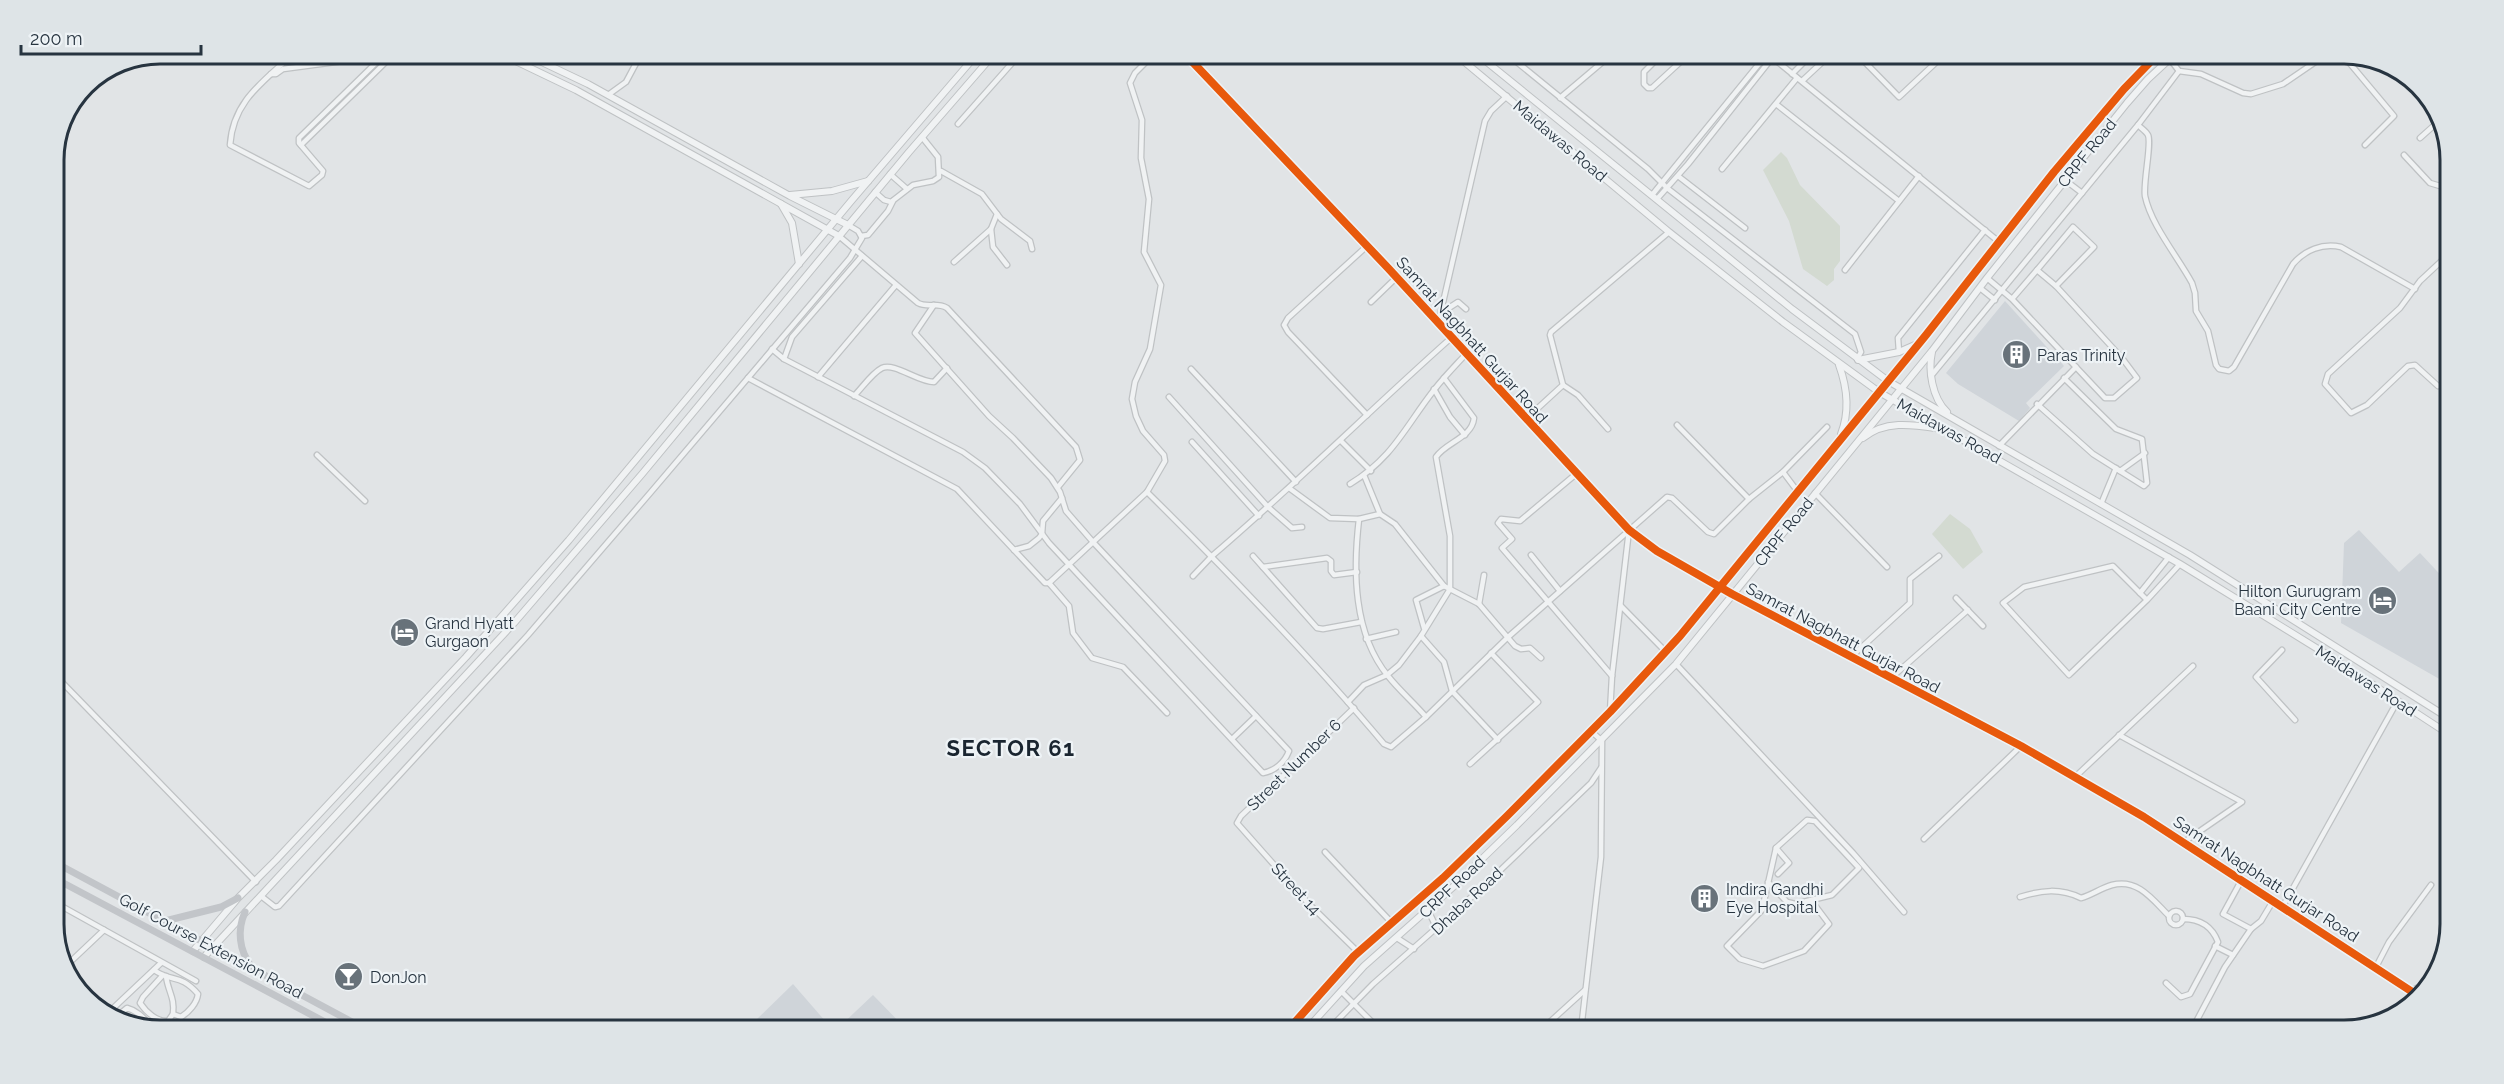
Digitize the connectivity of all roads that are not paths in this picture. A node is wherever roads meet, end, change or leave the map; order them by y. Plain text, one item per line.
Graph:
1 (282, 64) edge
2 (320, 64) edge
3 (378, 64) edge
4 (380, 64) edge
5 (522, 64) edge
6 (545, 64) edge
7 (635, 64) edge
8 (968, 64) edge
9 (985, 64) edge
10 (1011, 64) edge
11 (1144, 64) edge
12 (1194, 64) edge
13 (1467, 64) edge
14 (1489, 64) edge
15 (1519, 64) edge
16 (1600, 64) edge
17 (1652, 64) edge
18 (1677, 64) edge
19 (1762, 64) edge
20 (1762, 64) edge
21 (1780, 64) edge
22 (1804, 64) edge
23 (1818, 64) edge
24 (1934, 64) edge
25 (2149, 64) edge
26 (2162, 64) edge
27 (2174, 64) edge
28 (2312, 64) edge
29 (1868, 65) edge
30 (2351, 65) edge
31 (376, 67) junction
32 (2179, 71) junction
33 (271, 74) junction
34 (1794, 76) junction
35 (1802, 81) junction
36 (346, 92) junction
37 (608, 95) junction
38 (1507, 96) junction
39 (351, 97) junction
40 (1560, 98) junction
41 (1776, 104) junction
42 (325, 113) junction
43 (329, 118) junction
44 (957, 124) dead end
45 (2138, 125) junction
46 (2433, 126) edge
47 (922, 137) junction
48 (2420, 138) dead end
49 (301, 145) junction
50 (2365, 145) dead end
51 (2404, 155) dead end
52 (1682, 161) junction
53 (1688, 164) junction
54 (1722, 169) dead end
55 (941, 171) junction
56 (890, 174) junction
57 (1678, 176) junction
58 (1919, 176) junction
59 (2065, 180) junction
60 (868, 182) junction
61 (1663, 183) junction
62 (2439, 186) edge
63 (1667, 188) junction
64 (907, 189) junction
65 (875, 192) junction
66 (2082, 193) junction
67 (790, 196) junction
68 (1655, 197) junction
69 (893, 201) junction
70 (1899, 201) junction
71 (781, 204) junction
72 (997, 214) junction
73 (2062, 217) junction
74 (837, 219) junction
75 (848, 225) junction
76 (2073, 227) junction
77 (1745, 228) dead end
78 (828, 229) junction
79 (991, 229) junction
80 (1985, 230) junction
81 (1669, 232) junction
82 (839, 236) junction
83 (861, 236) junction
84 (1999, 240) junction
85 (1367, 246) junction
86 (2011, 248) junction
87 (1032, 249) dead end
88 (855, 250) junction
89 (862, 256) junction
90 (954, 262) dead end
91 (2439, 263) edge
92 (799, 264) junction
93 (1007, 266) dead end
94 (1845, 270) dead end
95 (2037, 270) junction
96 (1397, 277) junction
97 (1987, 278) junction
98 (896, 285) junction
99 (2056, 286) junction
100 (1980, 288) junction
101 (2415, 289) junction
102 (2003, 291) junction
103 (2012, 299) junction
104 (1995, 300) junction
105 (1371, 302) dead end
106 (934, 305) junction
107 (1466, 309) dead end
108 (1441, 313) junction
109 (1438, 324) junction
110 (1451, 339) junction
111 (1919, 344) junction
112 (772, 349) junction
113 (1932, 351) junction
114 (1899, 352) junction
115 (1466, 354) junction
116 (784, 359) junction
117 (1858, 359) junction
118 (1839, 365) junction
119 (2076, 367) junction
120 (946, 369) junction
121 (1191, 369) dead end
122 (818, 376) junction
123 (1931, 376) junction
124 (748, 378) junction
125 (1444, 378) junction
126 (2064, 378) junction
127 (1888, 381) junction
128 (1563, 385) junction
129 (2438, 386) dead end
130 (1434, 389) junction
131 (1900, 389) junction
132 (1879, 392) junction
133 (854, 396) junction
134 (1169, 397) dead end
135 (1892, 399) junction
136 (2037, 404) junction
137 (1367, 415) junction
138 (1526, 419) junction
139 (1956, 421) junction
140 (1677, 425) dead end
141 (1827, 427) dead end
142 (1608, 429) dead end
143 (1949, 430) junction
144 (1465, 435) junction
145 (1838, 440) junction
146 (1341, 441) junction
147 (1192, 442) dead end
148 (1999, 446) junction
149 (1850, 449) junction
150 (2145, 453) junction
151 (317, 455) dead end
152 (2118, 470) junction
153 (1371, 471) junction
154 (1783, 472) junction
155 (1576, 474) junction
156 (1364, 475) junction
157 (1296, 482) junction
158 (1350, 483) dead end
159 (1058, 487) junction
160 (1289, 488) junction
161 (1147, 492) junction
162 (1798, 492) junction
163 (1815, 493) junction
164 (1062, 498) junction
165 (1749, 499) junction
166 (365, 501) dead end
167 (2101, 504) junction
168 (1268, 507) junction
169 (1380, 513) junction
170 (1259, 516) junction
171 (1359, 519) junction
172 (1302, 527) dead end
173 (1629, 530) junction
174 (1042, 534) junction
175 (1094, 542) junction
176 (1014, 550) junction
177 (1531, 555) dead end
178 (1212, 556) junction
179 (1253, 556) dead end
180 (1939, 556) dead end
181 (2169, 557) junction
182 (1069, 564) junction
183 (2180, 564) junction
184 (1263, 567) junction
185 (1887, 567) dead end
186 (1357, 572) junction
187 (1484, 575) dead end
188 (1193, 576) dead end
189 (1049, 583) junction
190 (1444, 586) junction
191 (1719, 587) junction
192 (1450, 589) junction
193 (1560, 591) junction
194 (2140, 593) junction
195 (1732, 594) junction
196 (1956, 598) dead end
197 (2147, 600) junction
198 (1548, 602) junction
199 (1479, 604) junction
200 (1621, 606) junction
201 (1968, 610) junction
202 (1361, 622) junction
203 (1983, 626) dead end
204 (1424, 628) junction
205 (1396, 632) dead end
206 (1421, 636) junction
207 (1507, 638) junction
208 (1366, 639) junction
209 (2330, 644) junction
210 (2282, 650) dead end
211 (1666, 652) junction
212 (1491, 653) junction
213 (2326, 654) junction
214 (1851, 657) junction
215 (1541, 658) dead end
216 (1676, 664) junction
217 (2193, 666) dead end
218 (1387, 675) junction
219 (1612, 676) junction
220 (1891, 678) junction
221 (65, 685) edge
222 (1452, 691) junction
223 (1348, 702) junction
224 (2397, 702) junction
225 (1354, 708) junction
226 (1610, 712) junction
227 (1167, 713) dead end
228 (2440, 713) edge
229 (1256, 716) junction
230 (1426, 717) junction
231 (2295, 720) dead end
232 (2440, 729) edge
233 (1591, 731) junction
234 (2119, 735) junction
235 (1232, 740) junction
236 (1498, 740) junction
237 (1602, 741) junction
238 (2021, 746) junction
239 (1470, 765) dead end
240 (1601, 768) junction
241 (2075, 777) junction
242 (1237, 823) joint
243 (1924, 839) dead end
244 (293, 842) junction
245 (2184, 842) junction
246 (1776, 848) junction
247 (303, 851) junction
248 (1325, 852) dead end
249 (1853, 853) junction
250 (1852, 860) junction
251 (65, 868) edge
252 (1778, 874) dead end
253 (2241, 881) junction
254 (256, 882) junction
255 (1767, 882) junction
256 (65, 884) edge
257 (2431, 885) dead end
258 (261, 896) junction
259 (2020, 897) dead end
260 (238, 898) junction
261 (1811, 900) junction
262 (2274, 900) junction
263 (2283, 906) junction
264 (65, 908) edge
265 (1428, 910) junction
266 (245, 912) junction
267 (1904, 912) dead end
268 (2169, 916) junction
269 (2183, 919) junction
270 (165, 921) junction
271 (1392, 923) junction
272 (1437, 929) junction
273 (2251, 929) junction
274 (104, 930) junction
275 (1397, 938) junction
276 (202, 940) junction
277 (2216, 946) junction
278 (213, 947) junction
279 (1414, 949) junction
280 (193, 951) junction
281 (1358, 952) junction
282 (2233, 955) junction
283 (204, 957) junction
284 (72, 960) edge
285 (161, 963) junction
286 (2376, 967) junction
287 (154, 970) junction
288 (255, 970) junction
289 (165, 976) junction
290 (196, 981) dead end
291 (2166, 982) dead end
292 (1585, 990) junction
293 (1341, 991) junction
294 (2411, 992) edge
295 (1354, 1003) junction
296 (114, 1008) edge
297 (122, 1012) edge
298 (173, 1014) junction
299 (144, 1018) edge
300 (157, 1020) edge
301 (169, 1020) edge
302 (321, 1020) edge
303 (348, 1020) edge
304 (1297, 1020) edge
305 (1315, 1020) edge
306 (1338, 1020) edge
307 (1370, 1020) edge
308 (1552, 1020) edge
309 (1582, 1020) edge
310 (2197, 1020) dead end

1 - 33 street
2 - 33 street
3 - 31 street
4 - 31 street
5 - 71 street
6 - 37 street
7 - 37 street
8 - 60 street
9 - 47 street
10 - 44 street
11 - 161 street
12 - 85 street, Samrat Nagbhatt Gurjar Road
13 - 38 street, Maidawas Road
14 - 68 street, Maidawas Road
15 - 40 street
16 - 40 street
17 - 18 street
19 - 52 street
20 - 53 street
21 - 34 street
22 - 34 street
23 - 35 street
24 - 29 street
25 - 84 street
26 - 59 street, CRPF Road
27 - 32 street
28 - 32 street
30 - 50 street
31 - 36 street
31 - 39 street
32 - 45 street
33 - 49 street
34 - 35 street
34 - 41 street
35 - 58 street
36 - 39 street
36 - 42 street
37 - 67 street
38 - 81 street, Maidawas Road
38 - 108 street
39 - 43 street
40 - 61 street
41 - 54 street
41 - 70 street
42 - 43 street
42 - 49 street
43 - 49 street
45 - 66 street
45 - 101 street
46 - 48 street
47 - 55 street
47 - 56 street
51 - 62 street
52 - 53 street
52 - 61 street
53 - 57 street
55 - 64 street
55 - 72 street
56 - 64 street
56 - 65 street
57 - 63 street
57 - 77 street
58 - 70 street
58 - 80 street
59 - 66 street
59 - 86 street, CRPF Road
60 - 67 street
60 - 74 street
61 - 63 street
61 - 68 street
63 - 68 street
63 - 117 street
64 - 69 street
65 - 69 street
65 - 75 street
66 - 73 street
67 - 74 street
68 - 117 street, Maidawas Road
69 - 83 street
70 - 94 street
71 - 78 street
71 - 92 street
72 - 79 street
72 - 87 street
73 - 76 street
73 - 102 street
74 - 75 street
74 - 78 street
75 - 82 street
75 - 83 street
76 - 95 street
76 - 99 street
78 - 82 street
78 - 92 street
79 - 90 street
79 - 93 street
80 - 84 street
80 - 114 street
81 - 118 street, Maidawas Road
81 - 128 street
82 - 88 street
82 - 247 street
83 - 88 street
84 - 86 street
84 - 111 street
85 - 96 street, Samrat Nagbhatt Gurjar Road
85 - 137 street
86 - 97 street, CRPF Road
88 - 89 street
88 - 112 street
89 - 98 street
89 - 116 street
91 - 101 street
92 - 244 street
95 - 99 street
95 - 103 street
96 - 105 street
96 - 109 street, Samrat Nagbhatt Gurjar Road
97 - 100 street, CRPF Road
97 - 102 street
98 - 106 street
98 - 122 street
99 - 119 street
100 - 104 street
100 - 113 street, CRPF Road
101 - 129 street
102 - 103 street
102 - 104 street
103 - 119 street
104 - 123 street
106 - 120 street
106 - 159 street
107 - 108 street
108 - 109 street
109 - 110 street, Samrat Nagbhatt Gurjar Road
110 - 115 street, Samrat Nagbhatt Gurjar Road
110 - 137 street
111 - 114 street
111 - 127 street
112 - 116 street
112 - 124 street
113 - 123 street
113 - 131 street, CRPF Road
114 - 117 street
115 - 125 street
115 - 138 street, Samrat Nagbhatt Gurjar Road
116 - 122 street
117 - 127 street, Maidawas Road
118 - 132 street, Maidawas Road
118 - 145 street
119 - 126 street
120 - 133 street
120 - 159 street
121 - 157 street
122 - 133 street
123 - 139 street
124 - 176 street
124 - 258 street
125 - 130 street
125 - 144 street
126 - 136 street
126 - 150 street
127 - 131 street, Maidawas Road
127 - 132 street
128 - 138 street
128 - 142 street
130 - 144 street
130 - 153 street
131 - 135 street, CRPF Road
131 - 139 street, Maidawas Road
132 - 135 street, Maidawas Road
132 - 145 street
133 - 174 street
134 - 168 street
135 - 143 street, Maidawas Road
135 - 149 street, CRPF Road
136 - 148 street
136 - 152 street
137 - 146 street
138 - 155 street, Samrat Nagbhatt Gurjar Road
139 - 148 street, Maidawas Road
140 - 165 street
141 - 154 street
143 - 149 street
143 - 181 street, Maidawas Road
144 - 192 street
145 - 162 street
146 - 153 street
146 - 157 street
147 - 170 street
148 - 167 street, Maidawas Road
149 - 163 street, CRPF Road
150 - 152 street
150 - 152 street
151 - 166 street
152 - 167 street
153 - 156 street
154 - 162 street
154 - 165 street
155 - 173 street, Samrat Nagbhatt Gurjar Road
155 - 198 street
156 - 158 street
156 - 169 street
157 - 160 street
159 - 164 street
160 - 168 street
160 - 171 street
161 - 175 street
161 - 178 street
162 - 191 street
163 - 185 street
163 - 195 street, CRPF Road
164 - 174 street
164 - 175 street
165 - 173 street
167 - 209 street, Maidawas Road
168 - 170 street
168 - 172 street
169 - 171 street
169 - 190 street
170 - 178 street
171 - 186 street
173 - 191 street, Samrat Nagbhatt Gurjar Road
173 - 193 street
173 - 200 street
174 - 176 street
174 - 182 street
175 - 182 street
175 - 229 street
176 - 189 street
177 - 193 street
178 - 188 street
178 - 223 street
179 - 184 street
180 - 214 street
181 - 183 street, Maidawas Road
181 - 194 street
182 - 189 street
182 - 235 street
183 - 197 street
183 - 213 street, Maidawas Road
184 - 186 street
184 - 202 street
186 - 202 street
187 - 199 street
189 - 227 street
190 - 192 street
190 - 204 street
191 - 195 street, Samrat Nagbhatt Gurjar Road
191 - 211 street
192 - 199 street
192 - 204 street
193 - 198 street
194 - 197 street
194 - 197 street
195 - 214 street, Samrat Nagbhatt Gurjar Road
195 - 216 street, CRPF Road
196 - 201 street
198 - 207 street
198 - 219 street
199 - 207 street
200 - 211 street
200 - 219 street
201 - 203 street
201 - 220 street
202 - 208 street
204 - 206 street
205 - 208 street
206 - 218 street
206 - 222 street
207 - 212 street
207 - 215 street
208 - 218 street
209 - 213 street
209 - 228 street, Maidawas Road
210 - 231 street
211 - 226 street
212 - 222 street
212 - 236 street
213 - 224 street, Maidawas Road
214 - 220 street, Samrat Nagbhatt Gurjar Road
216 - 237 street, CRPF Road
216 - 249 street
217 - 234 street
218 - 223 street
218 - 230 street
219 - 226 street
220 - 238 street, Samrat Nagbhatt Gurjar Road
221 - 254 street
222 - 230 street
222 - 236 street
223 - 225 street
224 - 232 street, Maidawas Road
224 - 263 street
225 - 230 street
225 - 242 street, Street Number 6
226 - 233 street
229 - 235 street
229 - 235 street
233 - 237 street
233 - 271 street
234 - 241 street
234 - 245 street
236 - 239 street
237 - 240 street
237 - 265 street, CRPF Road
238 - 241 street, Samrat Nagbhatt Gurjar Road
238 - 243 street
240 - 272 street, Dhaba Road
240 - 292 street
241 - 245 street, Samrat Nagbhatt Gurjar Road
242 - 281 street, Street 14
244 - 247 street
244 - 254 street
245 - 253 street, Samrat Nagbhatt Gurjar Road
246 - 250 street
246 - 252 street
246 - 255 street
247 - 258 street
248 - 271 street
249 - 250 street
249 - 267 street
250 - 261 street
251 - 270 main road, Golf Course Extension Road
253 - 262 street, Samrat Nagbhatt Gurjar Road
253 - 273 street
254 - 260 street
255 - 261 street
255 - 261 street
256 - 280 main road, Golf Course Extension Road
257 - 286 street
258 - 266 street
259 - 268 street
260 - 270 main road
260 - 276 street
262 - 263 street, Samrat Nagbhatt Gurjar Road
262 - 273 street
263 - 286 street, Samrat Nagbhatt Gurjar Road
264 - 274 street
265 - 272 street
265 - 275 street, CRPF Road
266 - 278 street
266 - 288 main road
268 - 269 street
268 - 269 street
269 - 277 street
270 - 276 main road, Golf Course Extension Road
271 - 281 street
272 - 279 street, Dhaba Road
273 - 282 street
274 - 284 street
274 - 285 street
275 - 279 street
275 - 293 street, CRPF Road
276 - 278 main road, Golf Course Extension Road
276 - 280 street
277 - 282 street
277 - 291 street
278 - 283 street
278 - 288 main road, Golf Course Extension Road
279 - 295 street, Dhaba Road
280 - 283 main road, Golf Course Extension Road
281 - 304 street
282 - 310 street
283 - 302 main road, Golf Course Extension Road
285 - 287 street
285 - 290 street
286 - 294 street, Samrat Nagbhatt Gurjar Road
287 - 289 street
287 - 296 street
288 - 303 main road, Golf Course Extension Road
289 - 298 street
289 - 298 street
289 - 300 street
292 - 308 street
292 - 309 street
293 - 295 street
293 - 305 street, CRPF Road
295 - 306 street, Dhaba Road
295 - 307 street
297 - 299 street
298 - 301 street

